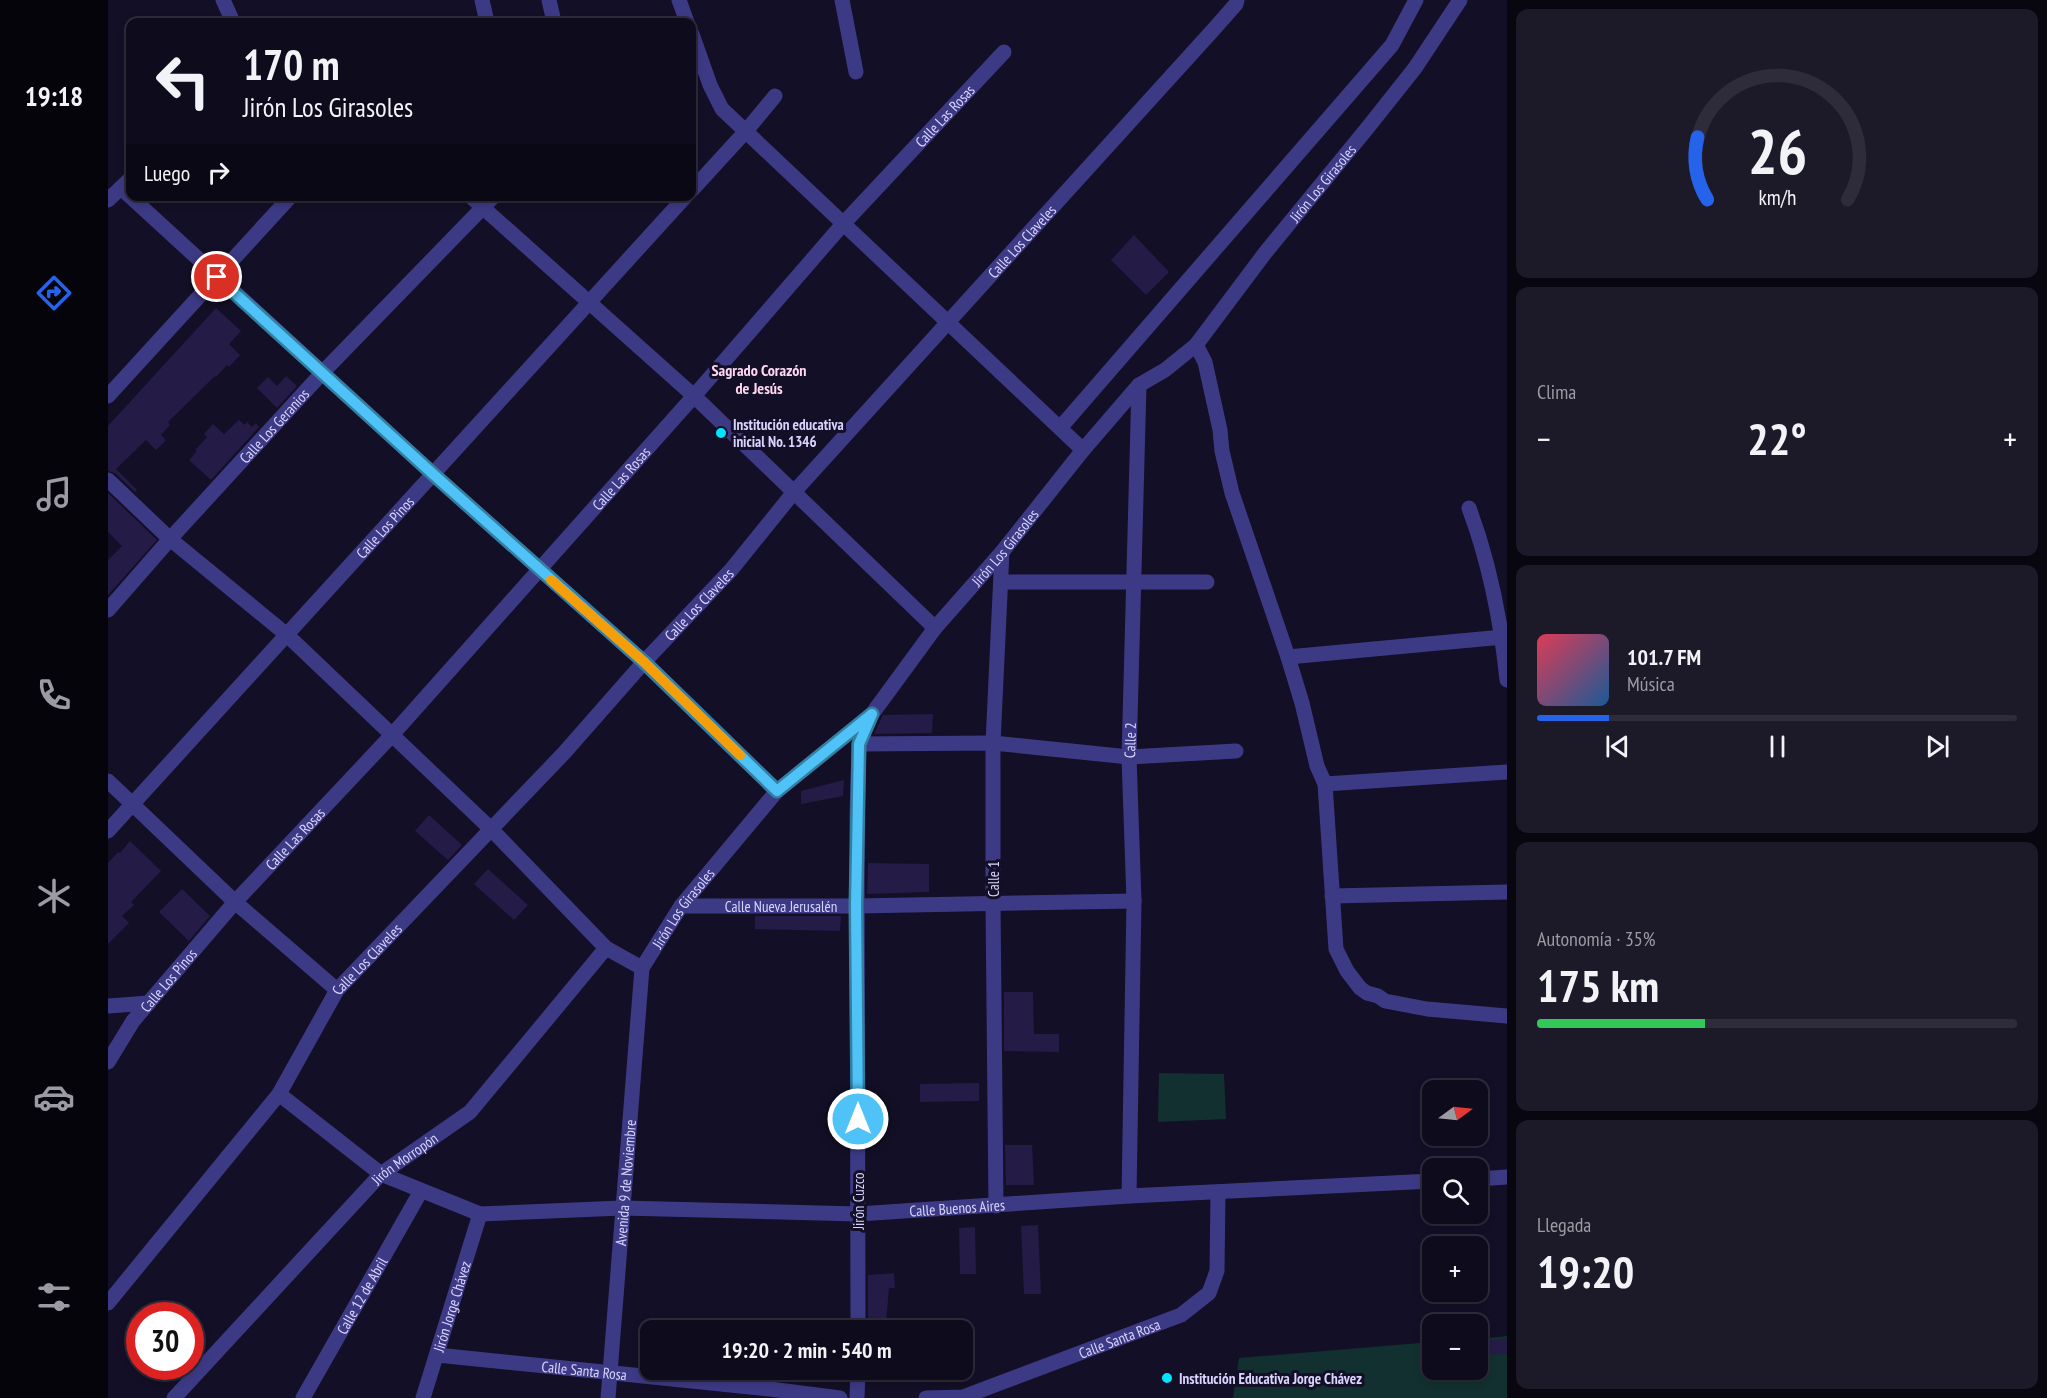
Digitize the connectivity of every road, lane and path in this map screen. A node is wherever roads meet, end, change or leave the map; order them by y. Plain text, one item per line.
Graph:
1 (223, 0) edge
2 (482, 0) edge
3 (549, 0) edge
4 (679, 0) edge
5 (842, 0) edge
6 (1237, 0) edge
7 (1416, 0) edge
8 (1460, 0) edge
9 (231, 18) edge
10 (486, 18) edge
11 (554, 18) edge
12 (686, 18) edge
13 (696, 45) edge
14 (1004, 52) dead end
15 (855, 72) dead end
16 (775, 96) dead end
17 (746, 131) junction
18 (126, 184) edge
19 (696, 186) edge
20 (108, 200) edge
21 (143, 201) edge
22 (286, 201) edge
23 (475, 201) edge
24 (489, 201) edge
25 (681, 201) edge
26 (483, 208) junction
27 (843, 224) junction
28 (217, 277) junction
29 (590, 302) junction
30 (950, 322) junction
31 (1196, 345) junction
32 (323, 372) junction
33 (1139, 385) junction
34 (108, 396) edge
35 (694, 396) junction
36 (1060, 428) junction
37 (1083, 450) junction
38 (433, 474) junction
39 (108, 480) edge
40 (794, 492) junction
41 (1469, 508) dead end
42 (170, 539) junction
43 (1002, 552) junction
44 (539, 570) junction
45 (1135, 581) junction
46 (1001, 582) junction
47 (1207, 582) dead end
48 (108, 610) edge
49 (935, 627) junction
50 (287, 635) junction
51 (1503, 637) junction
52 (1288, 657) junction
53 (644, 662) junction
54 (1507, 681) edge
55 (872, 714) junction
56 (392, 735) junction
57 (993, 743) junction
58 (859, 744) junction
59 (1236, 751) dead end
60 (1130, 758) junction
61 (1507, 772) edge
62 (108, 781) edge
63 (1325, 784) junction
64 (777, 791) junction
65 (132, 804) junction
66 (492, 830) junction
67 (108, 831) edge
68 (1507, 892) edge
69 (1332, 896) junction
70 (1134, 901) junction
71 (235, 902) junction
72 (993, 903) junction
73 (681, 906) junction
74 (856, 906) junction
75 (606, 948) junction
76 (642, 968) junction
77 (337, 990) junction
78 (149, 1003) junction
79 (108, 1006) edge
80 (1507, 1016) edge
81 (108, 1062) edge
82 (279, 1094) junction
83 (381, 1174) junction
84 (1507, 1177) edge
85 (1488, 1178) edge
86 (1422, 1182) edge
87 (421, 1191) junction
88 (1218, 1192) junction
89 (1129, 1196) junction
90 (996, 1206) junction
91 (622, 1208) junction
92 (480, 1214) junction
93 (858, 1214) junction
94 (108, 1303) edge
95 (858, 1320) edge
96 (437, 1355) junction
97 (609, 1374) junction
98 (858, 1380) edge
99 (770, 1393) edge
100 (174, 1398) edge
101 (303, 1398) edge
102 (423, 1398) edge
103 (608, 1398) edge
104 (840, 1398) edge
105 (857, 1398) edge
106 (926, 1398) edge

1 - 9 street
2 - 10 street
3 - 11 street
4 - 12 street
5 - 15 street
6 - 30 street, Calle Los Claveles
7 - 36 street
8 - 31 street, Jirón Los Girasoles
13 - 17 street
14 - 27 street, Calle Las Rosas
16 - 17 street
17 - 19 street
17 - 27 street
18 - 20 street
21 - 28 street
22 - 28 street
23 - 26 street
24 - 26 street, Calle Los Geranios
25 - 29 street, Calle Los Pinos
26 - 29 street
26 - 32 street, Calle Los Geranios
27 - 30 street
27 - 35 street, Calle Las Rosas
28 - 32 street
28 - 34 street
29 - 35 street
29 - 38 street, Calle Los Pinos
30 - 36 street
30 - 40 street, Calle Los Claveles
31 - 33 street, Jirón Los Girasoles
31 - 52 street
32 - 38 street
32 - 42 street, Calle Los Geranios
33 - 37 street, Jirón Los Girasoles
33 - 45 street, Calle 2
35 - 40 street
35 - 44 street, Calle Las Rosas
36 - 37 street
37 - 43 street, Jirón Los Girasoles
38 - 44 street
38 - 50 street, Calle Los Pinos
39 - 42 street
40 - 49 street
40 - 53 street, Calle Los Claveles
41 - 51 street
42 - 48 street, Calle Los Geranios
42 - 50 street
43 - 46 street, Calle 1
43 - 49 street, Jirón Los Girasoles
44 - 53 street
44 - 56 street, Calle Las Rosas
45 - 46 street
45 - 47 street
45 - 60 street, Calle 2
46 - 57 street, Calle 1
49 - 55 street, Jirón Los Girasoles
50 - 56 street
50 - 65 street, Calle Los Pinos
51 - 52 street
51 - 54 street
52 - 63 street
53 - 64 street
53 - 66 street, Calle Los Claveles
55 - 58 street, Jirón Cuzco
55 - 64 street, Jirón Los Girasoles
56 - 66 street
56 - 71 street, Calle Las Rosas
57 - 58 street
57 - 60 street
57 - 72 street, Calle 1
58 - 74 street, Jirón Cuzco
59 - 60 street
60 - 70 street, Calle 2
61 - 63 street
62 - 65 street
63 - 69 street
64 - 73 street, Jirón Los Girasoles
65 - 67 street, Calle Los Pinos
65 - 71 street
66 - 75 street
66 - 77 street, Calle Los Claveles
68 - 69 street
69 - 80 street
70 - 72 street, Calle Nueva Jerusalén
70 - 89 street, Calle 2
71 - 77 street
71 - 78 street, Calle Los Pinos
72 - 74 street, Calle Nueva Jerusalén
72 - 90 street, Calle 1
73 - 74 street, Calle Nueva Jerusalén
73 - 76 street, Jirón Los Girasoles
74 - 93 street, Jirón Cuzco
75 - 76 street
75 - 83 street, Jirón Morropón
76 - 91 street, Avenida 9 de Noviembre
77 - 82 street, Calle Los Claveles
78 - 79 street
78 - 81 street, Calle Los Pinos
82 - 83 street
82 - 94 street, Calle Los Claveles
83 - 87 street
83 - 100 street, Jirón Morropón
84 - 85 street
86 - 88 street, Calle Buenos Aires
87 - 92 street
87 - 101 street, Calle 12 de Abril
88 - 89 street, Calle Buenos Aires
88 - 106 street, Calle Santa Rosa
89 - 90 street, Calle Buenos Aires
90 - 93 street, Calle Buenos Aires
91 - 92 street, Calle Buenos Aires
91 - 93 street, Calle Buenos Aires
91 - 97 street, Avenida 9 de Noviembre
92 - 96 street, Jirón Jorge Chávez
93 - 95 street, Jirón Cuzco
96 - 97 street, Calle Santa Rosa
96 - 102 street, Jirón Jorge Chávez
97 - 99 street, Calle Santa Rosa
97 - 103 street, Avenida 9 de Noviembre
98 - 105 street
99 - 104 street, Calle Santa Rosa

